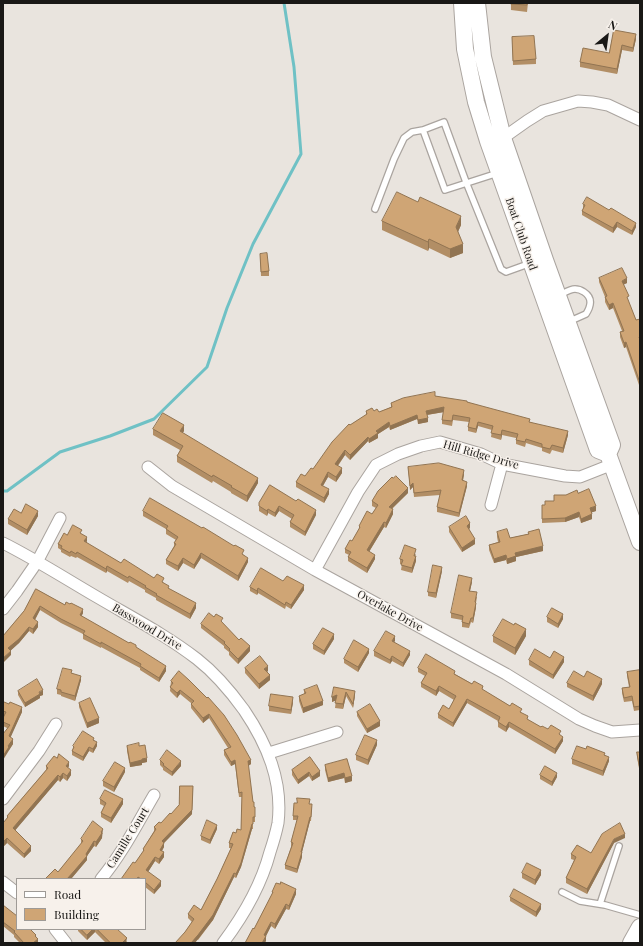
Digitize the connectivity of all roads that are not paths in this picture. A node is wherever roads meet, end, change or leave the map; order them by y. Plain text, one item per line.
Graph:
1 (462, 3) edge
2 (477, 3) edge
3 (640, 120) edge
4 (424, 130) junction
5 (503, 138) junction
6 (500, 172) junction
7 (466, 182) junction
8 (375, 209) dead end
9 (538, 262) junction
10 (558, 295) junction
11 (568, 322) junction
12 (610, 459) junction
13 (502, 464) junction
14 (148, 468) dead end
15 (491, 504) dead end
16 (60, 518) dead end
17 (640, 542) edge
18 (3, 543) edge
19 (37, 562) junction
20 (315, 570) junction
21 (3, 609) edge
22 (56, 724) dead end
23 (640, 730) edge
24 (337, 732) dead end
25 (268, 753) junction
26 (154, 796) dead end
27 (3, 799) edge
28 (619, 846) dead end
29 (101, 878) edge
30 (3, 882) edge
31 (16, 892) edge
32 (562, 892) dead end
33 (600, 904) junction
34 (640, 915) edge
35 (640, 927) edge
36 (56, 930) edge
37 (66, 943) edge
38 (223, 943) edge
39 (631, 943) edge

1 - 6 main road, Boat Club Road
2 - 5 main road, Boat Club Road
3 - 5 street
4 - 7 lane
4 - 7 lane
4 - 8 lane
5 - 9 main road, Boat Club Road
6 - 7 lane
6 - 9 main road, Boat Club Road
7 - 9 lane
9 - 10 main road, Boat Club Road
9 - 12 main road, Boat Club Road
10 - 11 main road, Boat Club Road
10 - 11 lane
11 - 12 main road, Boat Club Road
12 - 13 street, Hill Ridge Drive
12 - 17 main road, Boat Club Road
13 - 15 street
13 - 20 street, Hill Ridge Drive
14 - 20 street, Overlake Drive
16 - 19 street
18 - 19 street, Basswood Drive
19 - 21 street
19 - 25 street, Basswood Drive
20 - 23 street, Overlake Drive
22 - 27 street
24 - 25 street
25 - 38 street, Basswood Drive
26 - 29 street, Camille Court
28 - 33 lane
30 - 31 street
32 - 33 lane
33 - 34 lane
35 - 39 main road
36 - 37 street

